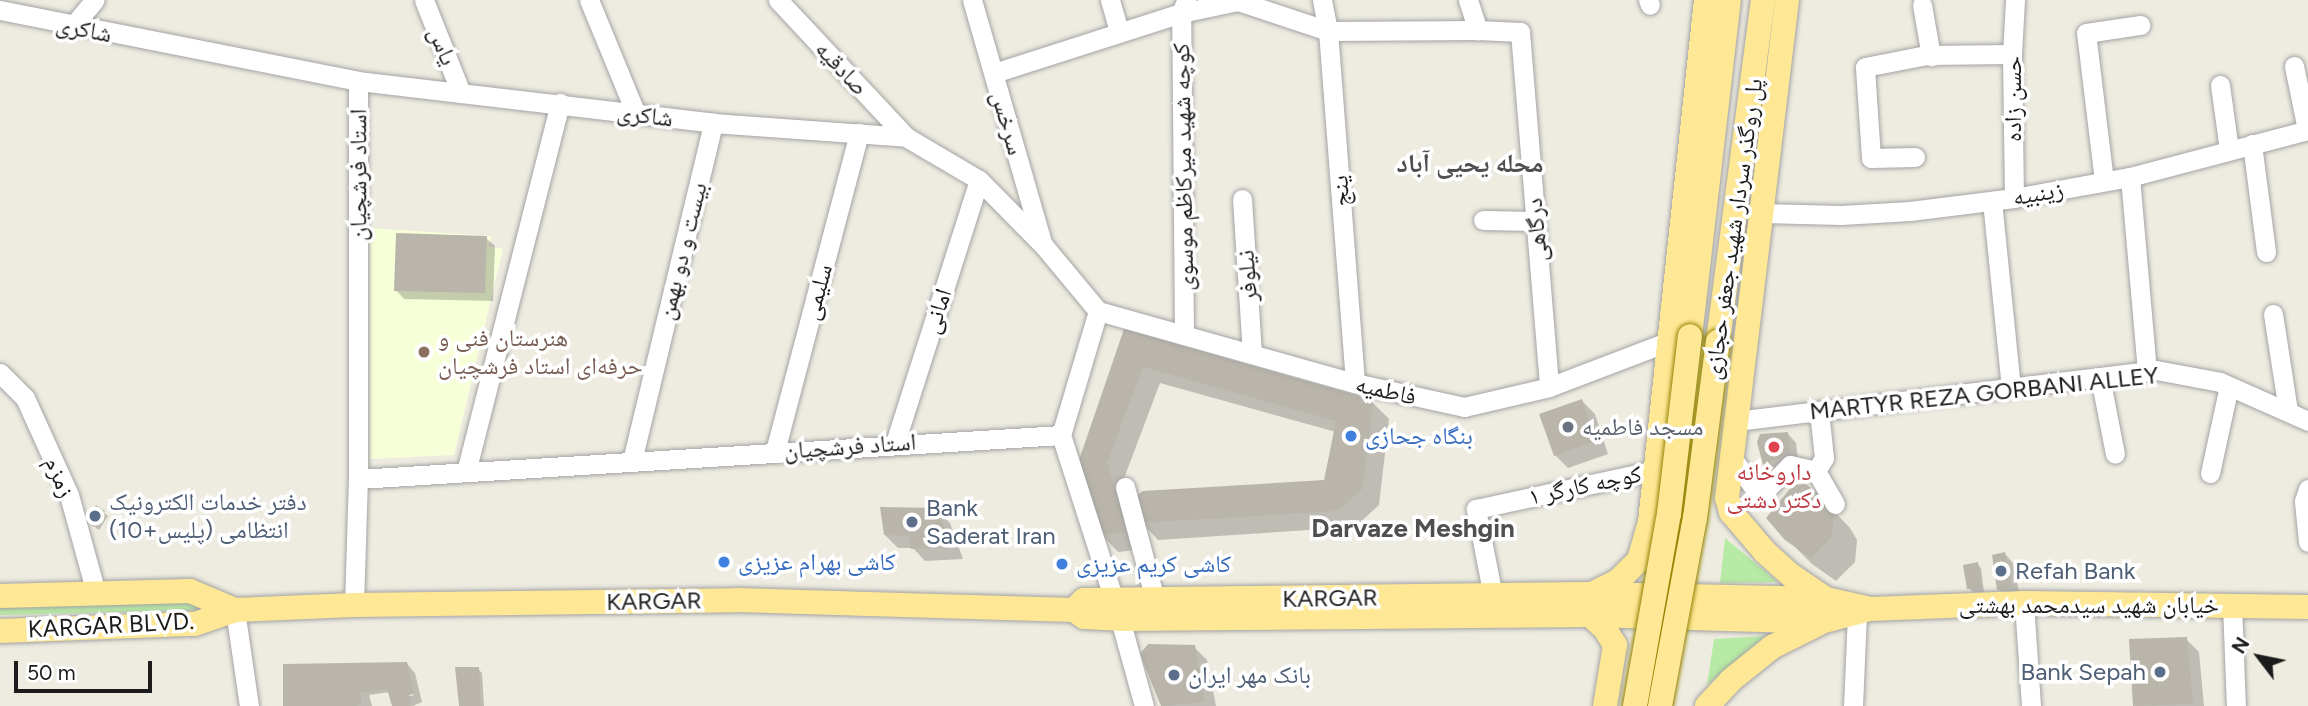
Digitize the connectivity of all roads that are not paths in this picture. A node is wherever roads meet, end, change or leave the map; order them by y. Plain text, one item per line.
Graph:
1 (94, 0) edge
2 (424, 0) edge
3 (589, 0) edge
4 (778, 0) edge
5 (972, 0) edge
6 (1111, 0) edge
7 (1322, 0) edge
8 (1468, 0) edge
9 (1706, 0) edge
10 (1729, 0) edge
11 (1763, 0) edge
12 (1787, 0) edge
13 (2015, 0) edge
14 (1922, 5) dead end
15 (1184, 6) edge
16 (0, 10) edge
17 (2140, 25) dead end
18 (72, 27) junction
19 (1478, 30) junction
20 (1328, 31) junction
21 (1119, 32) junction
22 (2012, 54) junction
23 (1931, 55) junction
24 (2294, 66) dead end
25 (994, 73) junction
26 (358, 81) junction
27 (2220, 85) dead end
28 (461, 93) junction
29 (560, 103) junction
30 (636, 114) junction
31 (713, 123) junction
32 (2307, 130) edge
33 (859, 132) junction
34 (906, 137) junction
35 (2252, 144) junction
36 (2230, 150) junction
37 (1915, 157) dead end
38 (2130, 177) junction
39 (979, 180) junction
40 (2104, 181) junction
41 (2014, 198) junction
42 (1242, 199) dead end
43 (1992, 201) junction
44 (1761, 213) junction
45 (1483, 220) dead end
46 (1535, 221) junction
47 (1044, 246) junction
48 (2266, 252) dead end
49 (1098, 311) junction
50 (2273, 314) dead end
51 (1184, 335) junction
52 (1681, 338) junction
53 (1745, 346) junction
54 (1252, 354) junction
55 (2147, 371) junction
56 (0, 373) edge
57 (2100, 377) junction
58 (1355, 383) junction
59 (2229, 386) junction
60 (1549, 387) junction
61 (2011, 388) junction
62 (1819, 411) junction
63 (2288, 411) junction
64 (1736, 421) junction
65 (2308, 421) edge
66 (1062, 435) junction
67 (895, 443) junction
68 (775, 451) junction
69 (2115, 454) dead end
70 (1732, 458) junction
71 (632, 461) junction
72 (1657, 470) junction
73 (1816, 471) junction
74 (466, 472) junction
75 (2210, 473) dead end
76 (358, 479) junction
77 (1125, 487) dead end
78 (2308, 489) edge
79 (1835, 504) dead end
80 (2308, 541) edge
81 (96, 593) junction
82 (0, 596) edge
83 (1493, 596) junction
84 (1155, 600) junction
85 (2024, 603) junction
86 (2232, 604) junction
87 (354, 605) junction
88 (1591, 605) junction
89 (2308, 607) edge
90 (1117, 609) junction
91 (235, 610) junction
92 (1824, 610) junction
93 (1864, 611) junction
94 (0, 631) edge
95 (249, 706) edge
96 (1144, 706) edge
97 (1605, 706) edge
98 (1611, 706) edge
99 (1635, 706) edge
100 (1660, 706) edge
101 (1671, 706) edge
102 (1707, 706) edge
103 (1853, 706) edge
104 (2031, 706) edge
105 (2236, 706) edge

1 - 18 street
2 - 28 street, یاس
3 - 30 street
4 - 34 street, صادقیه
5 - 25 street, سرخس
6 - 21 street
7 - 20 street, ینج
8 - 19 street
9 - 52 main road
10 - 52 main road, پل روگذر سردار شهید جعفر حجازی
11 - 100 main road, پل روگذر سردار شهید جعفر حجازی, bridge
12 - 44 main road
13 - 22 street, حسن زاده
14 - 23 street
15 - 20 street
15 - 21 street
15 - 51 street, کوچه شهید میرکاظم موسوی
16 - 18 street, شاکری
17 - 40 street
18 - 26 street, شاکری
19 - 20 street
19 - 46 street, درگاهی
20 - 58 street, ینج
21 - 25 street
22 - 23 street
22 - 41 street, حسن زاده
23 - 37 street
24 - 32 street
25 - 47 street, سرخس
26 - 28 street, شاکری
26 - 76 street, استاد فرشچیان
27 - 36 street
28 - 29 street, شاکری
29 - 30 street, شاکری
29 - 74 street
30 - 31 street, شاکری
31 - 33 street, شاکری
31 - 71 street, بیست و دو بهمن
32 - 35 street, زینبیه
33 - 34 street, شاکری
33 - 68 street, سلیمی
34 - 39 street, شاکری
35 - 36 street, زینبیه
35 - 48 street
36 - 38 street, زینبیه
38 - 40 street, زینبیه
38 - 55 street
39 - 47 street, شاکری
39 - 67 street, امانی
40 - 41 street, زینبیه
41 - 43 street, زینبیه
42 - 54 street, نیلوفر
43 - 44 street, زینبیه
43 - 61 street
44 - 53 main road
45 - 46 street
46 - 60 street, درگاهی
47 - 49 street, شاکری
49 - 51 street, فاطمیه
49 - 66 street
50 - 63 street
51 - 54 street, فاطمیه
52 - 53 main road
52 - 60 street, فاطمیه
52 - 72 main road
52 - 99 main road, پل روگذر سردار شهید جعفر حجازی, bridge
53 - 64 main road
54 - 58 street, فاطمیه
55 - 57 street, MARTYR REZA GORBANI ALLEY
55 - 59 street, MARTYR REZA GORBANI ALLEY
56 - 81 street, زمزم
57 - 61 street, MARTYR REZA GORBANI ALLEY
57 - 69 street
58 - 60 street, فاطمیه
59 - 63 street, MARTYR REZA GORBANI ALLEY
59 - 75 street
61 - 62 street, MARTYR REZA GORBANI ALLEY
62 - 64 street, MARTYR REZA GORBANI ALLEY
62 - 73 street
63 - 65 street, MARTYR REZA GORBANI ALLEY
64 - 70 main road
66 - 67 street, استاد فرشچیان
66 - 90 street
67 - 68 street, استاد فرشچیان
68 - 71 street, استاد فرشچیان
70 - 73 street
70 - 92 main road
71 - 74 street, استاد فرشچیان
72 - 83 street, کوچه کارگر ۱
72 - 88 main road
73 - 79 street
74 - 76 street, استاد فرشچیان
76 - 87 street, استاد فرشچیان
77 - 84 street
78 - 80 street
81 - 82 main road, KARGAR BLVD.
81 - 91 main road, KARGAR BLVD.
83 - 84 main road, KARGAR
83 - 88 main road, KARGAR
84 - 90 main road, KARGAR
85 - 86 main road, خیابان شهید سیدمحمد بهشتی
85 - 93 main road, خیابان شهید سیدمحمد بهشتی
85 - 104 street
86 - 89 main road, خیابان شهید سیدمحمد بهشتی
86 - 105 street
87 - 90 main road, KARGAR
87 - 91 main road, KARGAR
88 - 90 main road, KARGAR
88 - 92 main road, خیابان شهید سیدمحمد بهشتی
88 - 97 main road
90 - 96 street
91 - 94 main road, KARGAR BLVD.
91 - 95 street
92 - 93 main road, خیابان شهید سیدمحمد بهشتی
92 - 102 main road
93 - 103 street
98 - 101 main road

